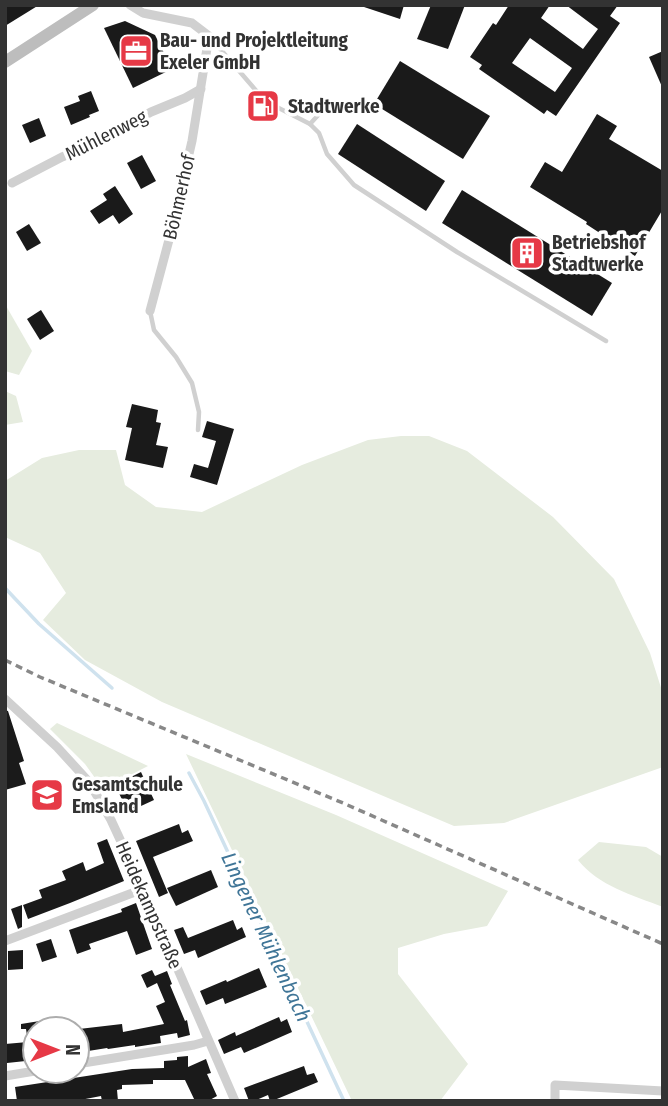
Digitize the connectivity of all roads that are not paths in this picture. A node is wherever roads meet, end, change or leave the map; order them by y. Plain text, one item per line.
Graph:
1 (93, 5) edge
2 (130, 5) edge
3 (209, 36) junction
4 (21, 51) junction
5 (5, 52) edge
6 (5, 61) edge
7 (201, 89) junction
8 (321, 112) dead end
9 (310, 124) junction
10 (12, 183) dead end
11 (150, 310) joint
12 (606, 341) dead end
13 (198, 430) dead end
14 (5, 699) edge
15 (143, 888) junction
16 (5, 941) edge
17 (208, 1041) junction
18 (91, 1062) edge
19 (649, 1090) junction
20 (663, 1091) edge
21 (235, 1101) edge
22 (555, 1101) edge
23 (648, 1101) edge

1 - 4 main road
2 - 3 street
3 - 7 street, Böhmerhof
3 - 9 lane
4 - 5 street
4 - 6 main road
7 - 10 street, Mühlenweg
7 - 11 street, Böhmerhof
8 - 9 lane
9 - 12 lane
11 - 13 lane, Böhmerhof
14 - 15 street, Heidekampstraße
15 - 16 street
15 - 17 street, Heidekampstraße
17 - 18 street
17 - 21 street, Heidekampstraße
19 - 20 street
19 - 22 street
19 - 23 lane

